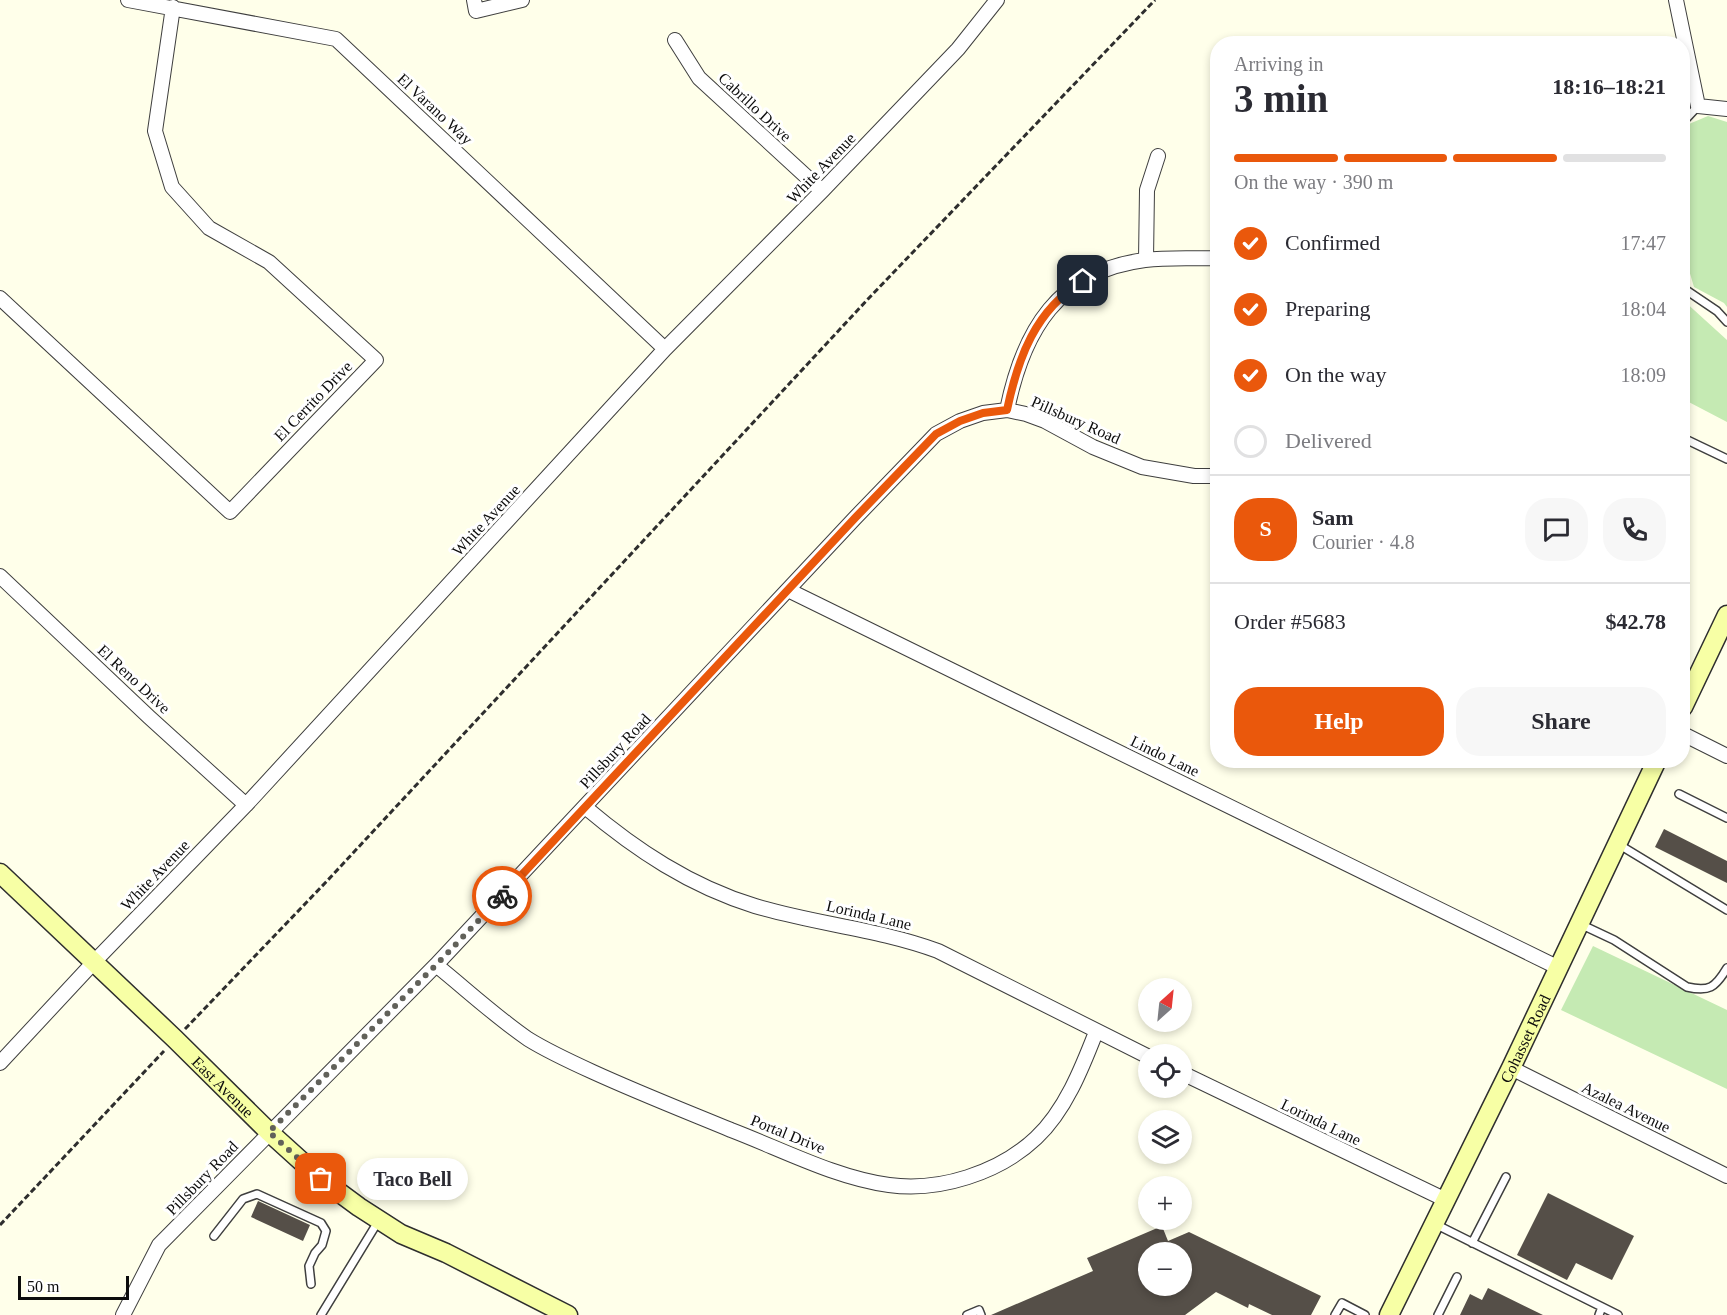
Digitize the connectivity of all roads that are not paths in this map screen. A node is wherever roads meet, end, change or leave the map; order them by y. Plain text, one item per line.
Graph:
1 (128, 0) edge
2 (474, 0) edge
3 (522, 0) edge
4 (1676, 0) edge
5 (995, 1) edge
6 (173, 7) junction
7 (1683, 36) edge
8 (675, 40) dead end
9 (1690, 67) edge
10 (1698, 106) junction
11 (1727, 110) edge
12 (1690, 115) edge
13 (1158, 156) dead end
14 (822, 191) junction
15 (1210, 258) edge
16 (1146, 260) junction
17 (1690, 293) edge
18 (0, 298) edge
19 (1727, 322) edge
20 (665, 349) junction
21 (1007, 410) junction
22 (1690, 441) edge
23 (1727, 459) edge
24 (1210, 476) edge
25 (0, 576) edge
26 (788, 590) junction
27 (1727, 615) edge
28 (1690, 692) edge
29 (1690, 738) edge
30 (1727, 756) edge
31 (1653, 768) edge
32 (1679, 794) dead end
33 (246, 805) junction
34 (585, 807) junction
35 (1727, 818) edge
36 (1618, 844) junction
37 (0, 873) edge
38 (1727, 910) edge
39 (1580, 924) junction
40 (94, 962) junction
41 (436, 965) junction
42 (1559, 968) junction
43 (1727, 968) edge
44 (1096, 1032) junction
45 (1138, 1052) edge
46 (0, 1064) edge
47 (1511, 1068) junction
48 (1192, 1078) edge
49 (269, 1132) junction
50 (1727, 1176) edge
51 (1506, 1177) dead end
52 (1446, 1200) junction
53 (379, 1220) junction
54 (1434, 1224) junction
55 (213, 1236) dead end
56 (1473, 1243) junction
57 (1457, 1277) dead end
58 (311, 1284) dead end
59 (1602, 1307) junction
60 (557, 1313) edge
61 (123, 1315) edge
62 (321, 1315) edge
63 (967, 1315) edge
64 (981, 1315) edge
65 (1335, 1315) edge
66 (1365, 1315) edge
67 (1389, 1315) edge
68 (1438, 1315) edge
69 (1599, 1315) edge
70 (1618, 1315) edge

1 - 6 street, El Varano Way
2 - 3 street
4 - 7 street
5 - 14 street, White Avenue
6 - 18 street, El Cerrito Drive
6 - 20 street, El Varano Way
8 - 14 street, Cabrillo Drive
9 - 10 street
10 - 11 street
10 - 12 lane
13 - 16 street
14 - 20 street, White Avenue
15 - 16 street
16 - 21 street
17 - 19 lane
20 - 33 street, White Avenue
21 - 24 street, Pillsbury Road
21 - 26 street, Pillsbury Road
22 - 23 lane
25 - 33 street, El Reno Drive
26 - 34 street, Pillsbury Road
26 - 42 street, Lindo Lane
27 - 28 street
29 - 30 street
31 - 36 street, Cohasset Road
32 - 35 lane
33 - 40 street, White Avenue
34 - 41 street, Pillsbury Road
34 - 44 street, Lorinda Lane
36 - 38 lane
36 - 39 street, Cohasset Road
37 - 40 street, East Avenue
39 - 42 street, Cohasset Road
39 - 43 lane
40 - 46 street, White Avenue
40 - 49 street, East Avenue
41 - 44 street, Portal Drive
41 - 49 street, Pillsbury Road
42 - 47 street, Cohasset Road
44 - 45 street, Lorinda Lane
47 - 50 street, Azalea Avenue
47 - 52 street, Cohasset Road
48 - 52 street, Lorinda Lane
49 - 53 street, East Avenue
49 - 61 street, Pillsbury Road
51 - 56 lane
52 - 54 street, Cohasset Road
53 - 60 street, East Avenue
53 - 62 lane
54 - 56 lane
54 - 67 street, Cohasset Road
55 - 58 lane
56 - 59 lane
57 - 68 lane
59 - 69 lane
59 - 70 lane
63 - 64 lane
65 - 66 lane

